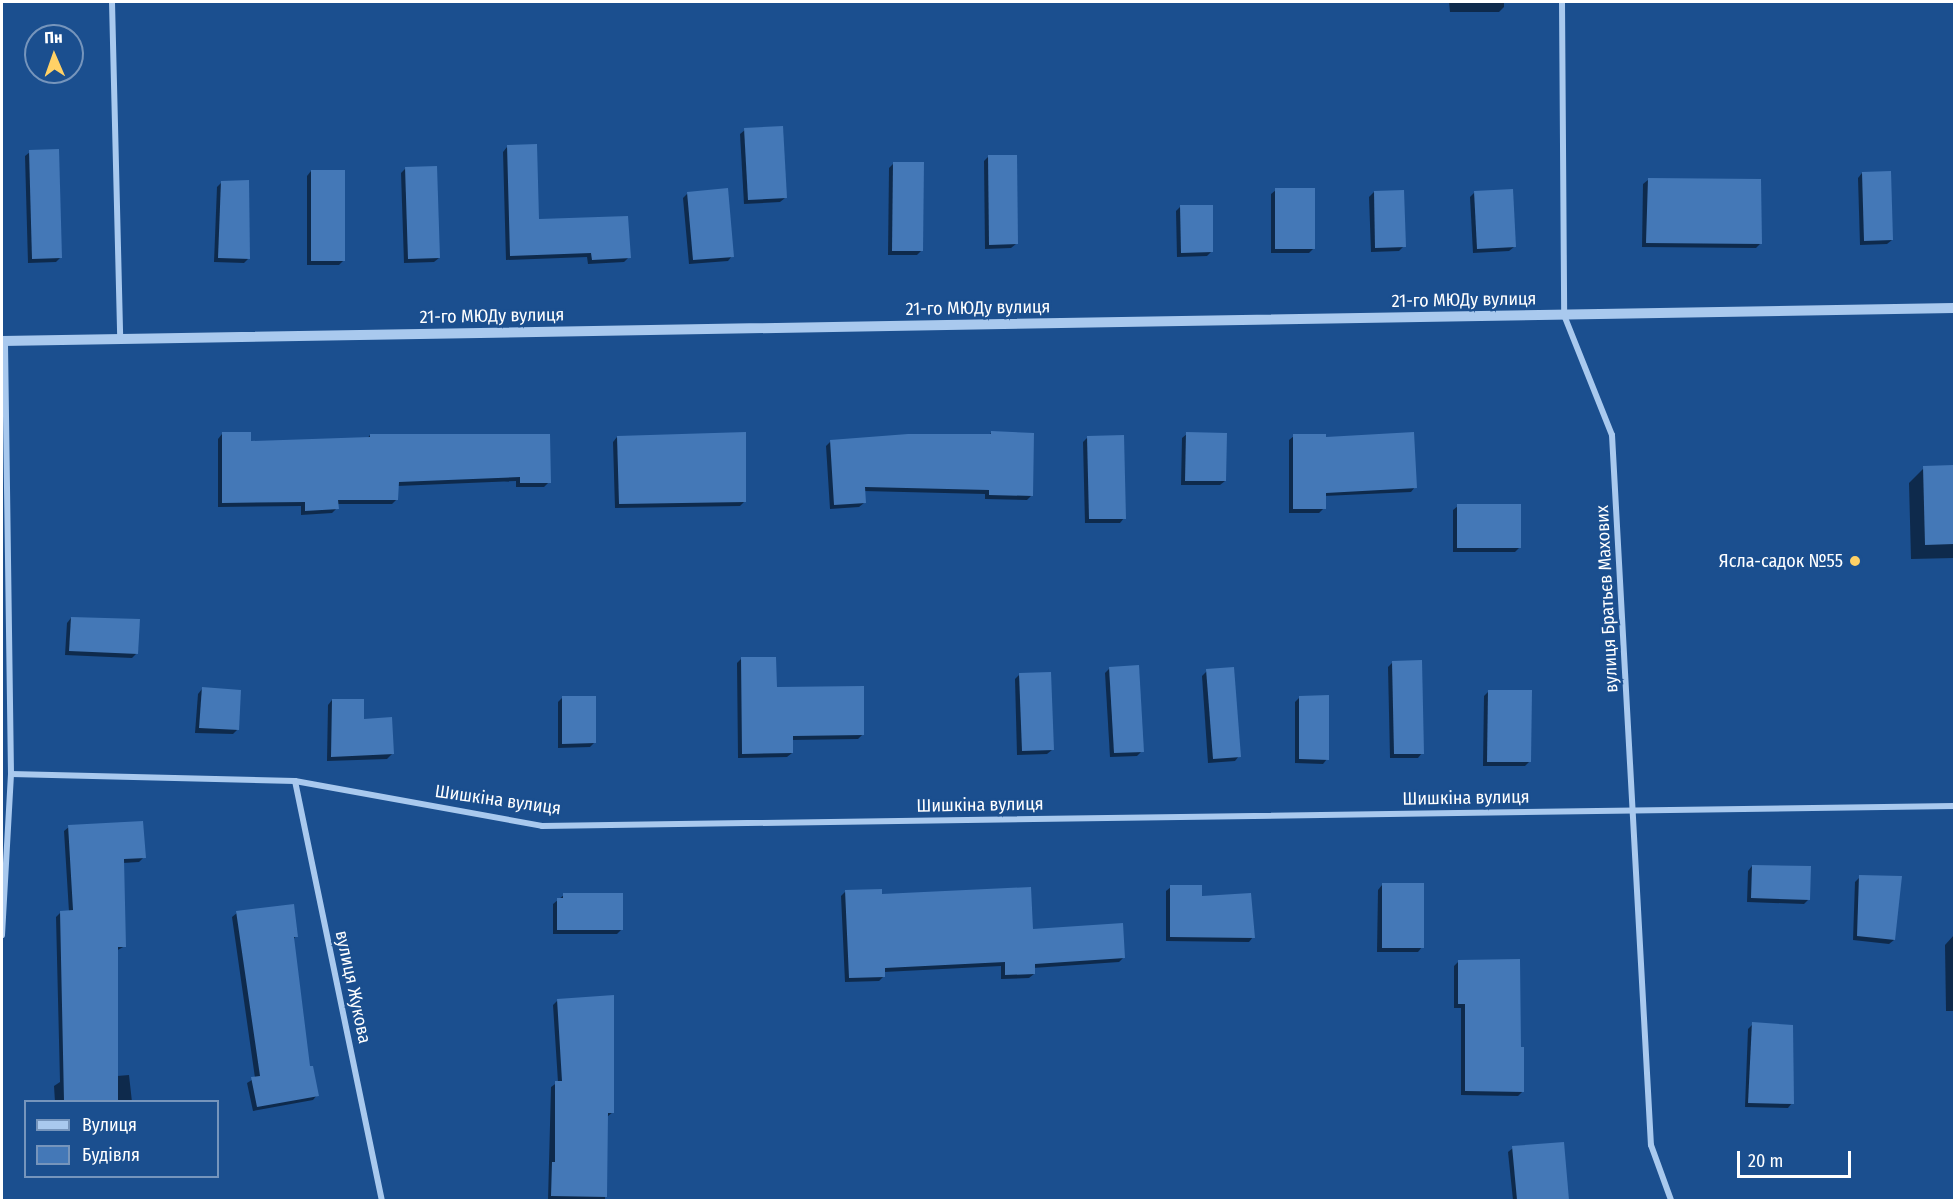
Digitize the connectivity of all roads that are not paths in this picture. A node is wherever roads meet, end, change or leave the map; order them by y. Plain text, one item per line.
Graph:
1 (112, 2) edge
2 (1562, 2) edge
3 (1954, 308) edge
4 (1564, 315) junction
5 (120, 339) junction
6 (3, 341) edge
7 (11, 774) junction
8 (295, 781) junction
9 (1954, 806) edge
10 (1635, 811) junction
11 (2, 935) edge
12 (382, 1200) edge
13 (1671, 1200) edge

1 - 5 street
2 - 4 street, вулиця Братьєв Махових
3 - 4 street, 21-го МЮДу вулиця
4 - 5 street, 21-го МЮДу вулиця
4 - 10 street, вулиця Братьєв Махових
5 - 6 street, 21-го МЮДу вулиця
6 - 7 street
7 - 8 street, Шишкіна вулиця
7 - 11 street
8 - 10 street, Шишкіна вулиця
8 - 12 street, вулиця Жукова
9 - 10 street, Шишкіна вулиця
10 - 13 street, вулиця Братьєв Махових

